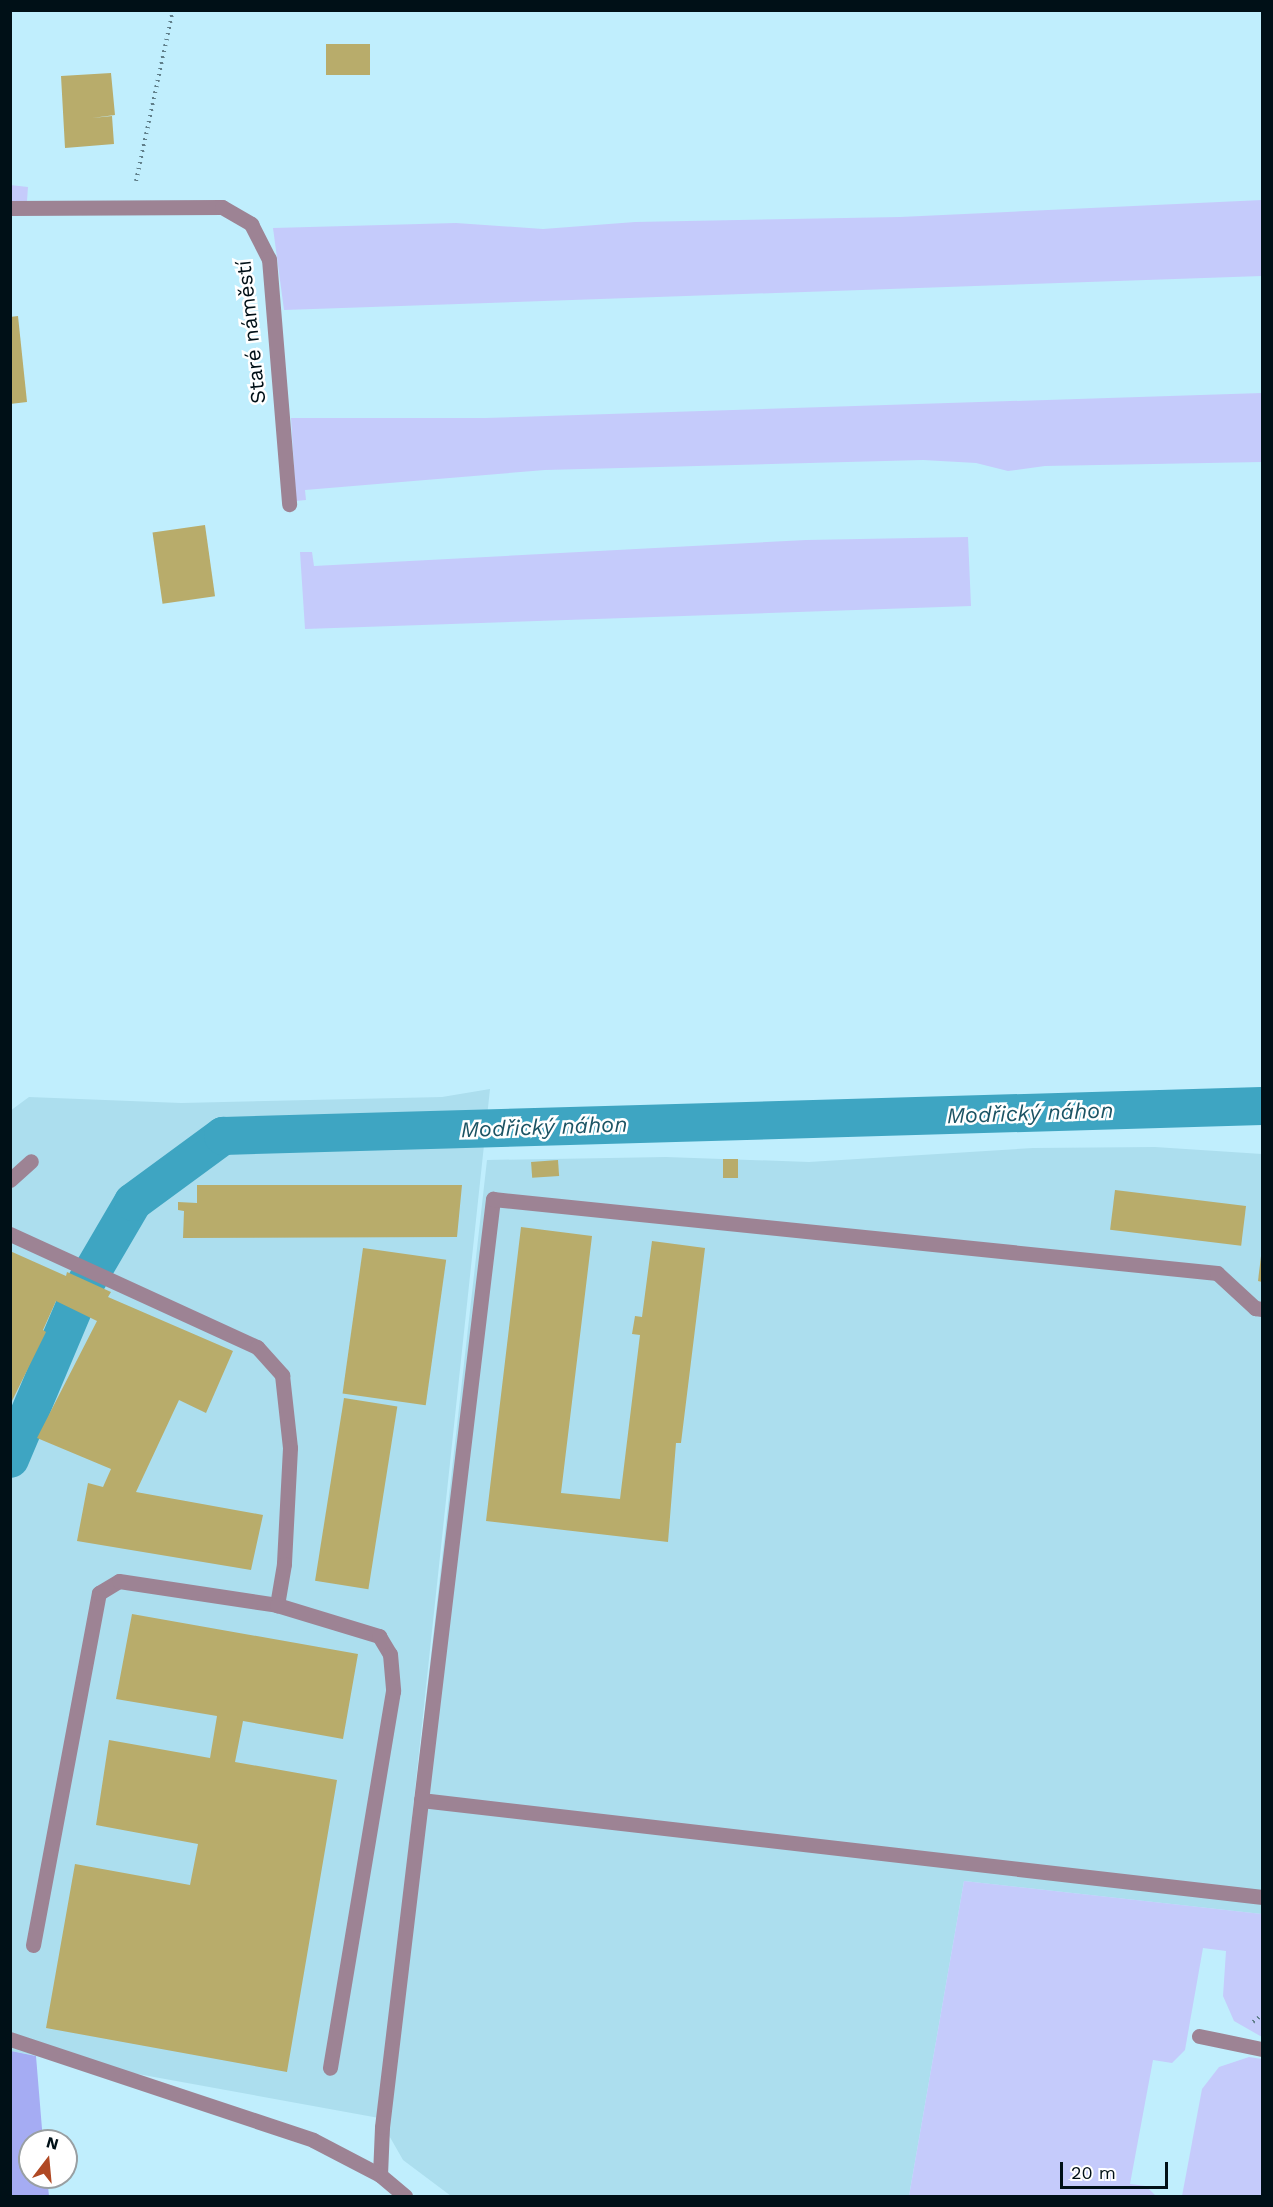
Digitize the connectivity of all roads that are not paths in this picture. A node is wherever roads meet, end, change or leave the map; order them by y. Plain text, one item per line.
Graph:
1 (10, 208) edge
2 (289, 504) dead end
3 (31, 1161) dead end
4 (10, 1180) edge
5 (10, 1234) edge
6 (1263, 1309) edge
7 (277, 1605) junction
8 (421, 1800) junction
9 (1263, 1897) edge
10 (33, 1945) dead end
11 (1199, 2036) dead end
12 (10, 2039) edge
13 (1263, 2049) edge
14 (330, 2068) dead end
15 (380, 2175) junction
16 (405, 2196) edge

1 - 2 street, Staré náměstí
3 - 4 street
5 - 7 street
6 - 8 street
7 - 10 street
7 - 14 street
8 - 9 street
8 - 15 street
11 - 13 street
12 - 15 street
15 - 16 street

